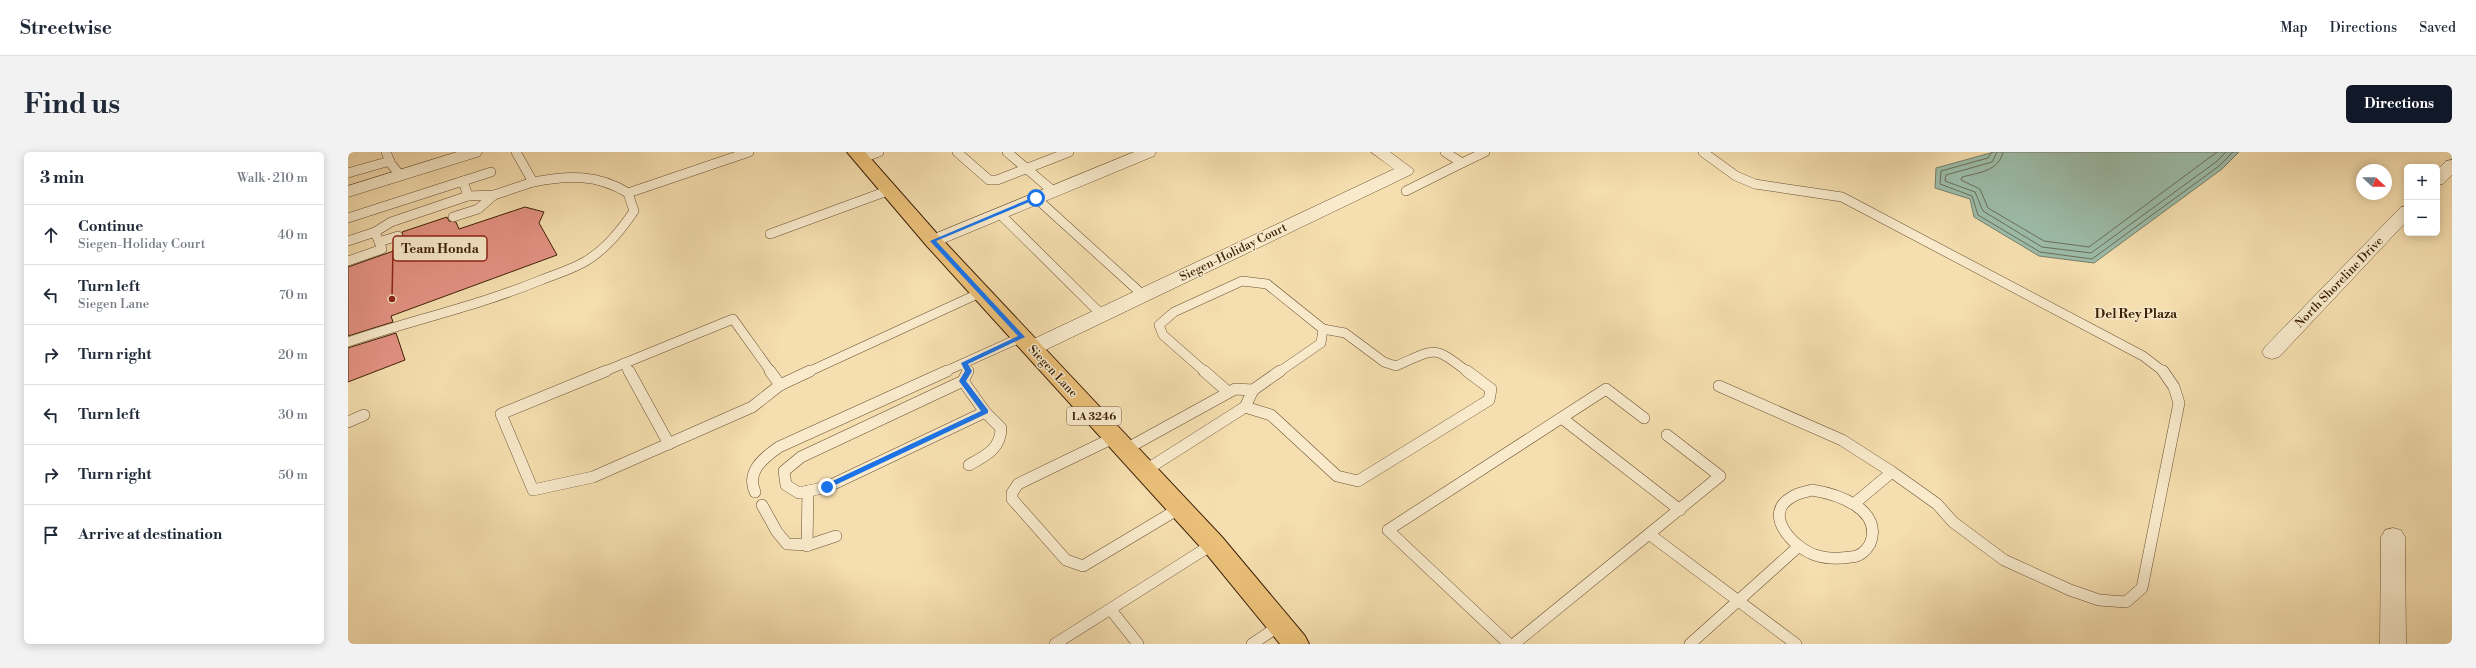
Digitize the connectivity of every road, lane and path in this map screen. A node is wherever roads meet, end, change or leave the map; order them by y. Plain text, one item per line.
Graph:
1 (386, 152) edge
2 (474, 152) edge
3 (516, 152) edge
4 (749, 152) edge
5 (879, 152) edge
6 (957, 152) edge
7 (1006, 152) edge
8 (1069, 152) edge
9 (1148, 152) edge
10 (1379, 152) edge
11 (1445, 152) edge
12 (1485, 152) edge
13 (1703, 152) edge
14 (859, 155) edge
15 (390, 161) junction
16 (1462, 163) junction
17 (2452, 165) edge
18 (1026, 169) junction
19 (491, 172) dead end
20 (348, 173) edge
21 (400, 175) junction
22 (2440, 177) edge
23 (463, 181) junction
24 (533, 182) junction
25 (890, 190) junction
26 (1053, 191) junction
27 (1406, 191) dead end
28 (348, 192) edge
29 (628, 193) junction
30 (494, 195) junction
31 (468, 196) junction
32 (1036, 198) junction
33 (999, 213) junction
34 (2404, 214) edge
35 (453, 217) dead end
36 (348, 218) edge
37 (375, 232) junction
38 (770, 234) dead end
39 (398, 236) dead end
40 (348, 241) edge
41 (933, 241) junction
42 (379, 242) junction
43 (348, 261) edge
44 (982, 292) junction
45 (1143, 295) junction
46 (1102, 315) junction
47 (1323, 328) junction
48 (348, 342) edge
49 (1027, 342) junction
50 (2272, 352) dead end
51 (624, 363) junction
52 (964, 363) junction
53 (963, 381) junction
54 (780, 385) junction
55 (1719, 386) dead end
56 (1253, 390) junction
57 (1228, 392) junction
58 (1245, 407) junction
59 (985, 412) junction
60 (364, 415) dead end
61 (1644, 418) dead end
62 (1563, 419) junction
63 (348, 422) edge
64 (1667, 436) dead end
65 (1120, 443) junction
66 (669, 444) junction
67 (969, 465) dead end
68 (1146, 470) junction
69 (1892, 472) junction
70 (808, 491) junction
71 (755, 492) dead end
72 (1855, 503) junction
73 (762, 505) dead end
74 (1180, 508) junction
75 (1680, 510) junction
76 (1649, 534) junction
77 (836, 536) dead end
78 (2393, 537) dead end
79 (1213, 544) junction
80 (807, 546) junction
81 (1798, 547) junction
82 (1739, 600) junction
83 (1110, 610) junction
84 (1279, 626) junction
85 (1055, 644) edge
86 (1138, 644) edge
87 (1252, 644) edge
88 (1296, 644) edge
89 (1509, 644) edge
90 (1514, 644) edge
91 (1690, 644) edge
92 (1796, 644) edge
93 (2393, 644) edge

1 - 15 lane
2 - 21 street
3 - 24 lane
4 - 29 lane
5 - 14 lane
6 - 18 lane
7 - 18 lane
8 - 18 lane
9 - 26 street
10 - 45 street, Siegen-Holiday Court
11 - 16 lane
12 - 16 lane
13 - 69 lane
14 - 25 main road, Siegen Lane / LA 3246
15 - 20 lane
15 - 21 lane
16 - 27 lane
17 - 22 street
18 - 26 lane
19 - 23 lane
21 - 28 street
23 - 31 lane
23 - 36 lane
24 - 29 lane
24 - 30 lane
25 - 38 lane
25 - 41 main road, Siegen Lane / LA 3246
26 - 32 street
29 - 48 lane
30 - 31 lane
30 - 35 lane
31 - 37 lane
32 - 33 street
32 - 45 lane
33 - 41 street
33 - 46 lane
34 - 50 street, North Shoreline Drive
37 - 40 lane
37 - 42 lane
39 - 42 lane
41 - 44 main road, Siegen Lane / LA 3246
42 - 43 lane
44 - 49 main road, Siegen Lane / LA 3246
44 - 54 lane
45 - 46 street, Siegen-Holiday Court
46 - 49 street, Siegen-Holiday Court
47 - 56 lane
47 - 57 lane
47 - 58 lane
49 - 52 lane
49 - 65 main road, Siegen Lane / LA 3246
51 - 54 lane
51 - 66 lane
51 - 66 lane
52 - 53 lane
52 - 71 lane
53 - 59 lane
53 - 70 lane
54 - 66 lane
55 - 69 lane
56 - 57 lane
56 - 58 lane
57 - 65 lane
58 - 68 lane
59 - 67 lane
59 - 70 lane
60 - 63 lane
61 - 62 lane
62 - 75 lane
62 - 89 lane
64 - 75 lane
65 - 68 main road, Siegen Lane / LA 3246
65 - 74 lane
68 - 74 main road, Siegen Lane / LA 3246
69 - 72 lane
70 - 80 lane
72 - 81 lane
72 - 81 lane
73 - 80 lane
74 - 79 main road, Siegen Lane / LA 3246
75 - 76 lane
76 - 82 lane
76 - 90 lane
77 - 80 lane
78 - 93 street
79 - 83 lane
79 - 84 main road, Siegen Lane / LA 3246
81 - 82 lane
82 - 91 lane
82 - 92 lane
83 - 85 lane
83 - 86 lane
84 - 87 lane
84 - 88 main road, Siegen Lane / LA 3246

